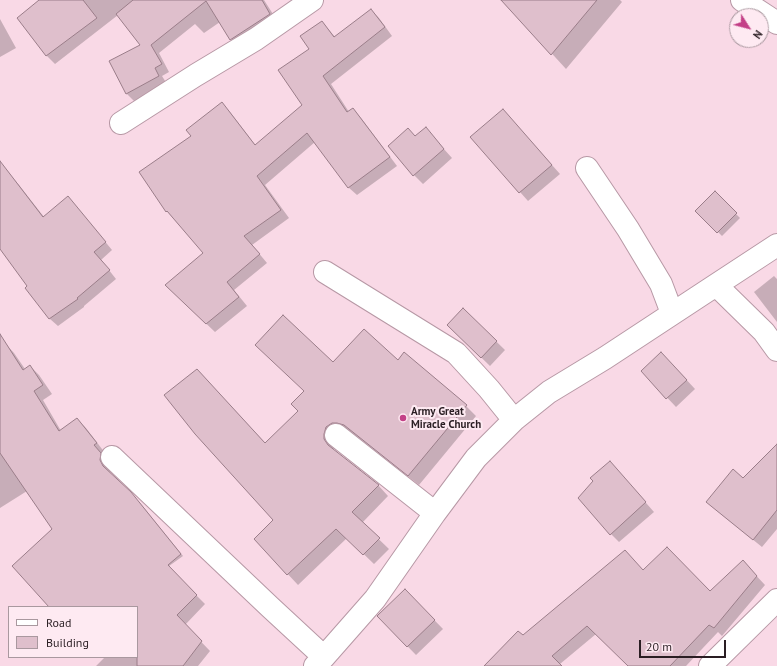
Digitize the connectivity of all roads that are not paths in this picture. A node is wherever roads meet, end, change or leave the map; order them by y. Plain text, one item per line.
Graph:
1 (312, 0) edge
2 (742, 0) edge
3 (777, 23) edge
4 (121, 123) dead end
5 (587, 168) dead end
6 (777, 245) edge
7 (325, 272) dead end
8 (716, 285) junction
9 (672, 313) junction
10 (777, 350) edge
11 (514, 420) junction
12 (336, 435) dead end
13 (112, 457) dead end
14 (435, 513) junction
15 (777, 600) edge
16 (320, 661) edge
17 (710, 666) edge

1 - 4 street
2 - 3 street
5 - 9 street
6 - 8 street
7 - 11 street
8 - 9 street
8 - 10 street
9 - 11 street
11 - 14 street
12 - 14 street
13 - 16 street
14 - 16 street
15 - 17 street

